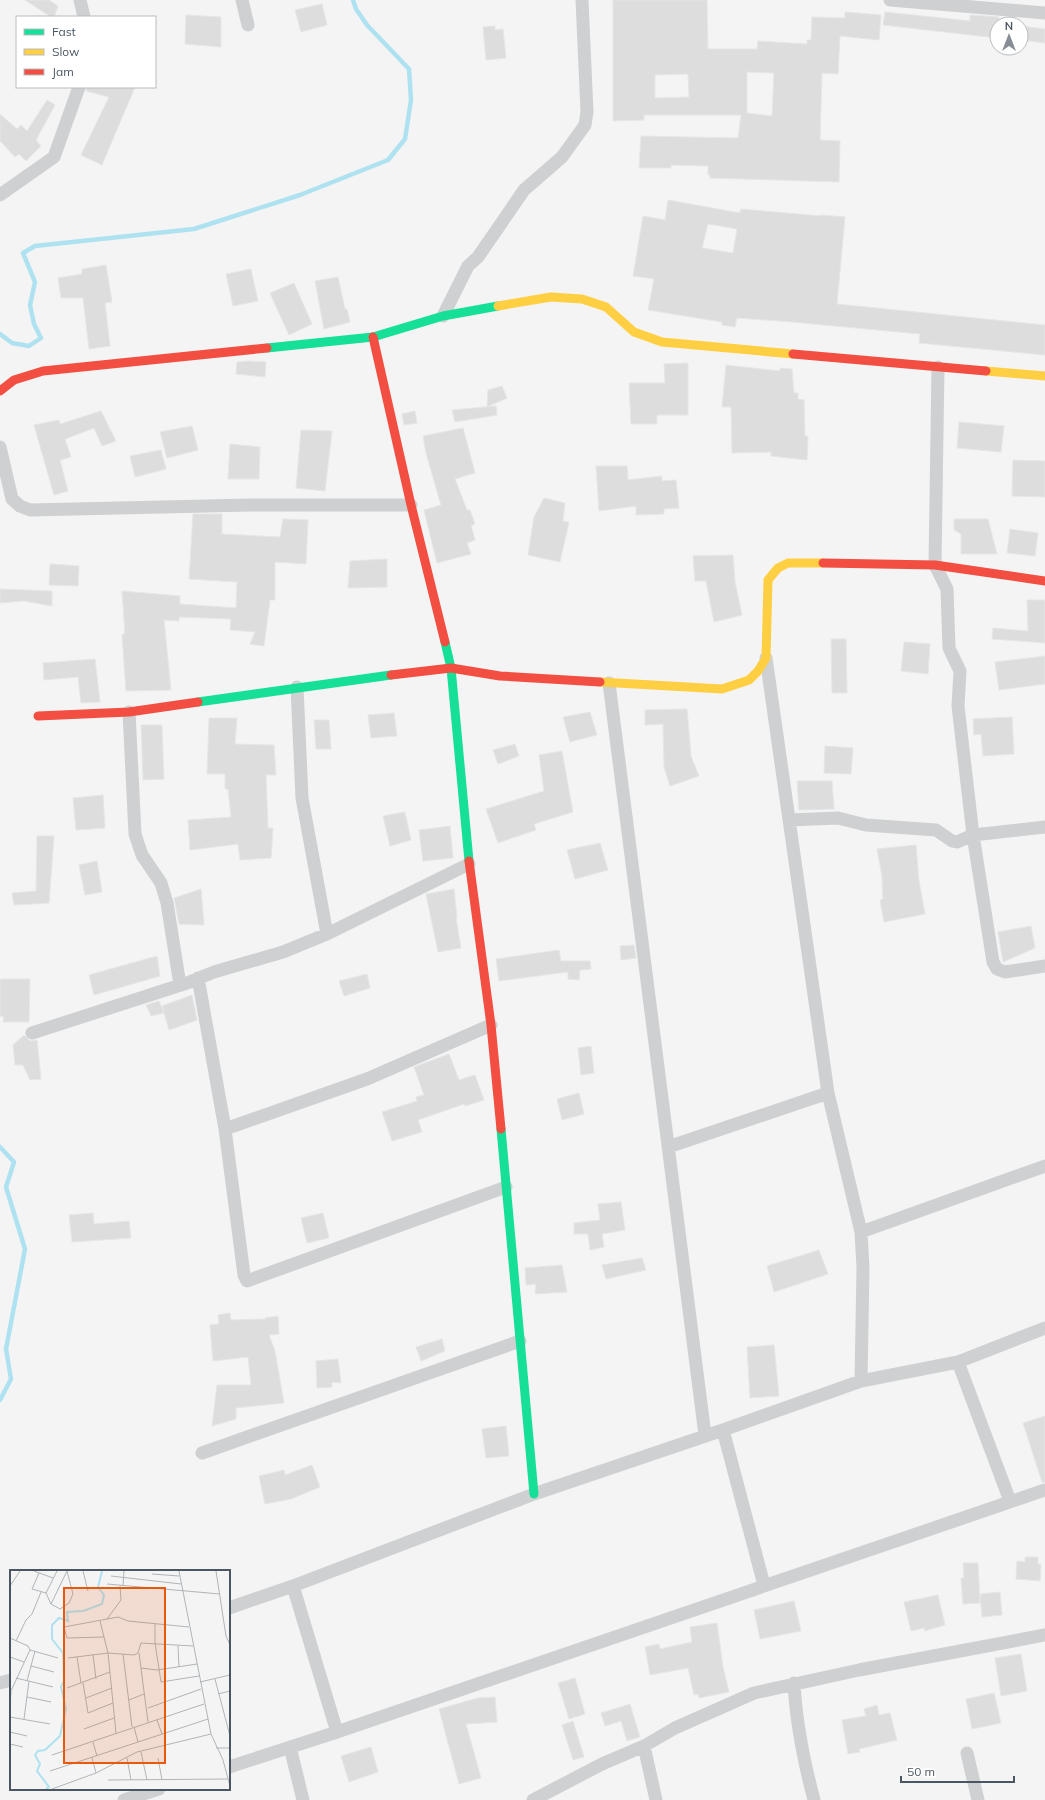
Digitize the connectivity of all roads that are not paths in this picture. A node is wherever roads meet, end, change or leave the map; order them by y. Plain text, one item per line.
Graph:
1 (80, 0) edge
2 (242, 0) edge
3 (582, 0) edge
4 (890, 0) edge
5 (1045, 13) edge
6 (84, 16) edge
7 (248, 25) dead end
8 (78, 88) edge
9 (0, 195) edge
10 (443, 316) junction
11 (373, 337) junction
12 (938, 367) junction
13 (1045, 376) edge
14 (0, 390) edge
15 (0, 447) edge
16 (411, 505) junction
17 (935, 565) junction
18 (1045, 581) edge
19 (766, 658) junction
20 (452, 668) junction
21 (609, 683) junction
22 (297, 687) junction
23 (129, 712) junction
24 (38, 716) dead end
25 (789, 820) junction
26 (1045, 827) edge
27 (973, 835) junction
28 (469, 864) junction
29 (327, 934) junction
30 (1045, 966) edge
31 (198, 978) junction
32 (180, 985) junction
33 (491, 1025) junction
34 (32, 1033) dead end
35 (828, 1092) junction
36 (225, 1129) junction
37 (668, 1147) junction
38 (1045, 1166) edge
39 (506, 1187) junction
40 (861, 1232) junction
41 (1045, 1328) edge
42 (520, 1341) junction
43 (958, 1362) junction
44 (861, 1381) junction
45 (723, 1430) junction
46 (705, 1435) junction
47 (202, 1453) dead end
48 (1045, 1490) edge
49 (534, 1494) junction
50 (1010, 1501) junction
51 (764, 1585) junction
52 (293, 1586) junction
53 (230, 1608) edge
54 (1045, 1635) edge
55 (10, 1680) edge
56 (0, 1683) edge
57 (794, 1683) junction
58 (337, 1732) junction
59 (644, 1746) junction
60 (290, 1747) junction
61 (968, 1753) dead end
62 (230, 1767) edge
63 (156, 1790) edge
64 (124, 1800) edge
65 (303, 1800) edge
66 (533, 1800) edge
67 (656, 1800) edge
68 (814, 1800) edge
69 (978, 1800) edge

1 - 6 street
2 - 7 street
3 - 10 street
4 - 5 street
8 - 9 street
10 - 11 street
10 - 12 street
11 - 14 street
11 - 16 street
12 - 13 street
12 - 17 street
15 - 16 street
16 - 20 street
17 - 18 street
17 - 19 street
17 - 27 street
19 - 21 street
19 - 25 street
20 - 21 street
20 - 22 street
20 - 28 street
21 - 37 street
22 - 23 street
22 - 29 street
23 - 24 street
23 - 32 street
25 - 27 street
25 - 35 street
26 - 27 street
27 - 30 street
28 - 29 street
28 - 33 street
29 - 31 street
31 - 32 street
31 - 36 street
32 - 34 street
33 - 36 street
33 - 39 street
35 - 37 street
35 - 40 street
36 - 39 street
37 - 46 street
38 - 40 street
39 - 42 street
40 - 44 street
41 - 43 street
42 - 47 street
42 - 49 street
43 - 44 street
43 - 50 street
44 - 45 street
45 - 46 street
45 - 51 street
46 - 49 street
48 - 50 street
49 - 52 street
50 - 51 street
51 - 58 street
52 - 53 street
52 - 58 street
54 - 57 street
55 - 56 street
57 - 59 street
57 - 68 street
58 - 60 street
59 - 66 street
59 - 67 street
60 - 62 street
60 - 65 street
61 - 69 street
63 - 64 street

